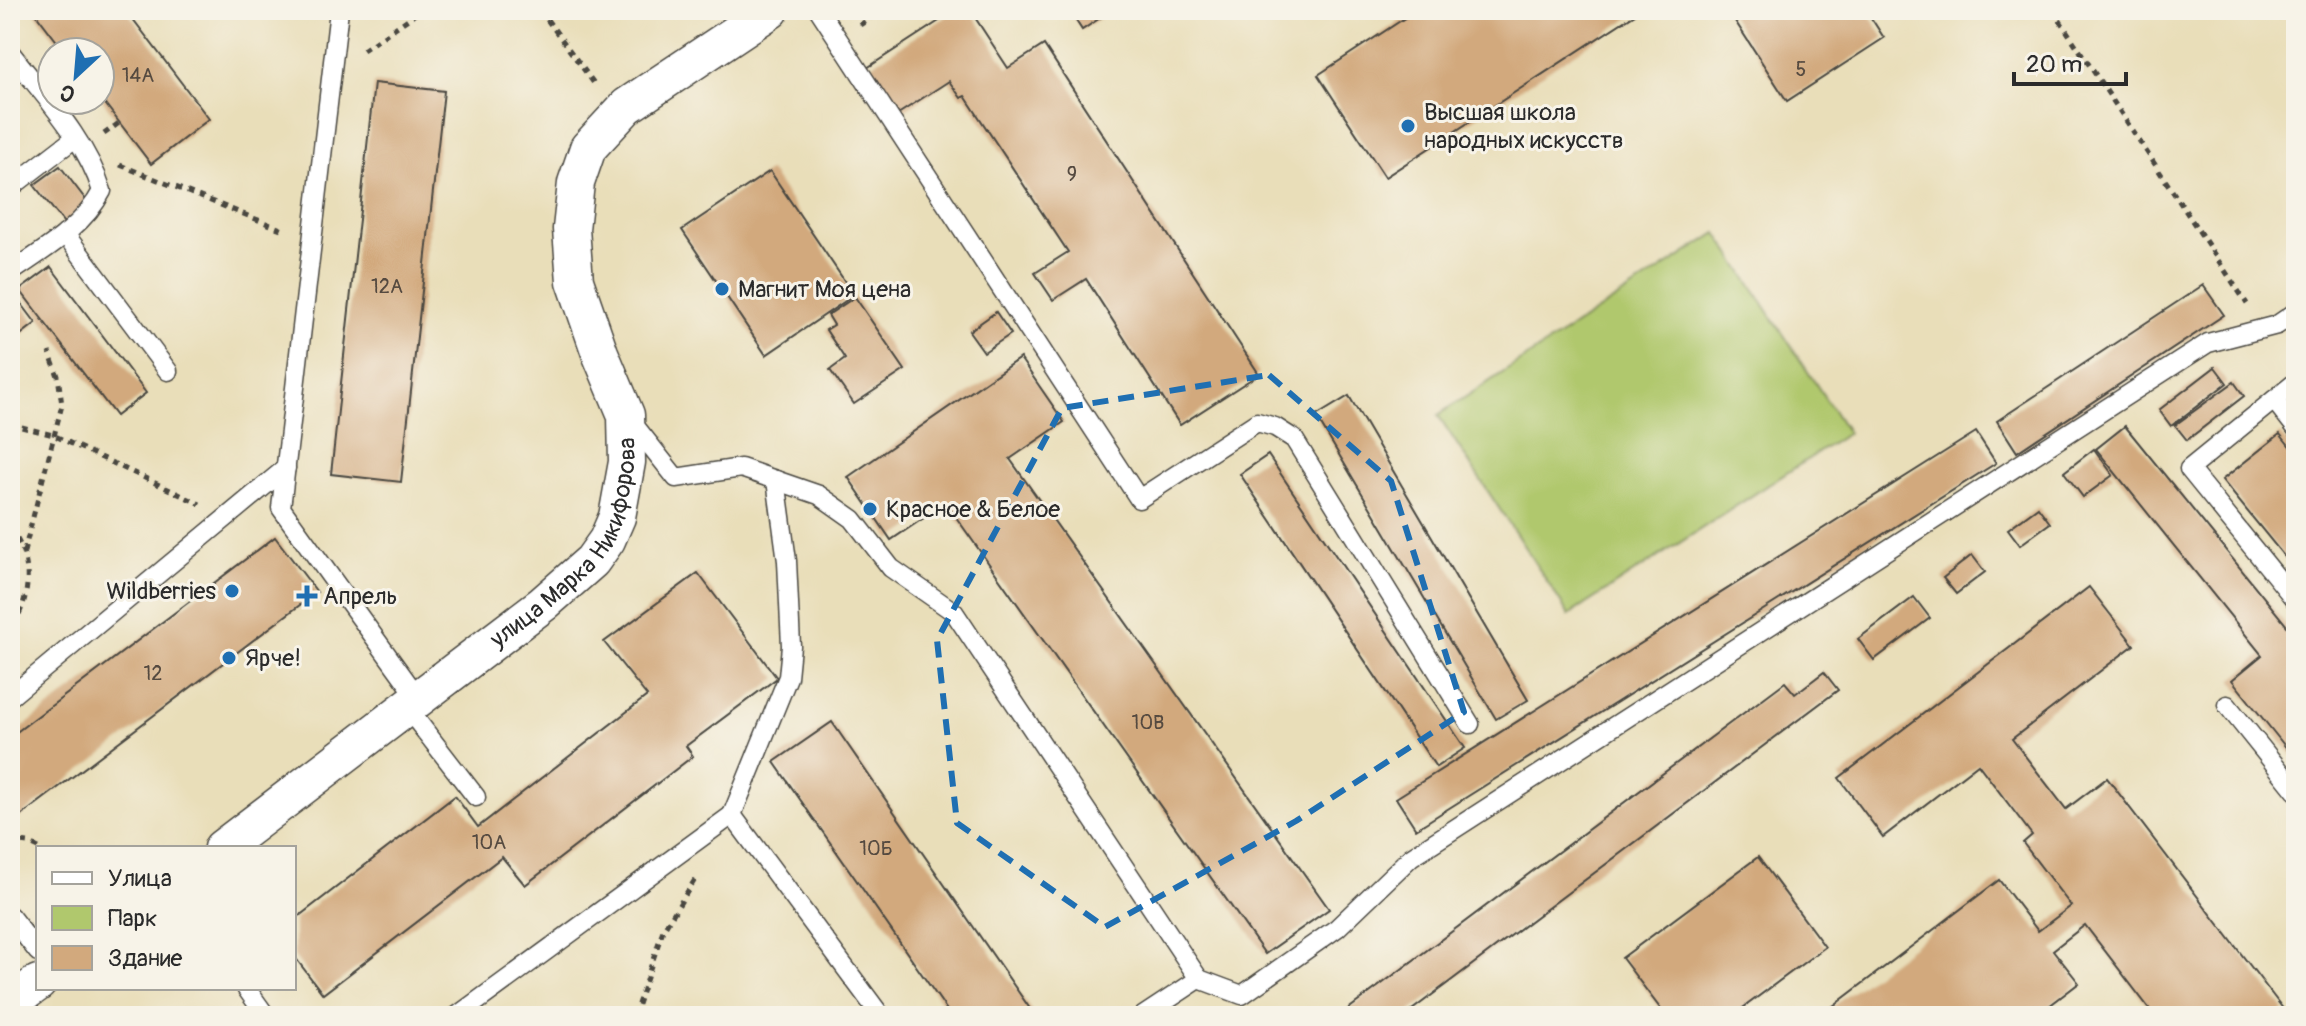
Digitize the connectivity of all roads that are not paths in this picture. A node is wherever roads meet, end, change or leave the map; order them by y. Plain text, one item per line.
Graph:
1 (339, 10) edge
2 (771, 10) edge
3 (819, 10) edge
4 (10, 52) edge
5 (75, 138) junction
6 (10, 188) edge
7 (65, 234) junction
8 (10, 273) edge
9 (2296, 312) edge
10 (168, 371) dead end
11 (2296, 382) edge
12 (2274, 400) junction
13 (626, 415) junction
14 (2296, 428) edge
15 (286, 468) junction
16 (776, 480) junction
17 (2296, 601) edge
18 (10, 697) edge
19 (414, 704) junction
20 (2227, 705) dead end
21 (1470, 724) dead end
22 (2296, 791) edge
23 (476, 797) dead end
24 (732, 815) junction
25 (225, 846) edge
26 (10, 916) edge
27 (36, 949) edge
28 (1199, 979) junction
29 (36, 984) edge
30 (247, 990) edge
31 (10, 1003) edge
32 (266, 1016) edge
33 (457, 1016) edge
34 (881, 1016) edge
35 (1143, 1016) edge

1 - 15 lane
2 - 13 street, улица Марка Никифорова
3 - 21 lane
4 - 5 lane
5 - 6 lane
5 - 7 lane
7 - 8 lane
7 - 10 lane
9 - 28 lane
11 - 12 lane
12 - 14 lane
12 - 17 lane
13 - 16 lane
13 - 19 street, улица Марка Никифорова
15 - 18 lane
15 - 19 lane
16 - 24 lane
16 - 28 lane
19 - 23 lane
19 - 25 street, улица Марка Никифорова
20 - 22 lane
24 - 33 lane
24 - 34 lane
26 - 27 lane
28 - 35 lane
29 - 31 street
30 - 32 lane

